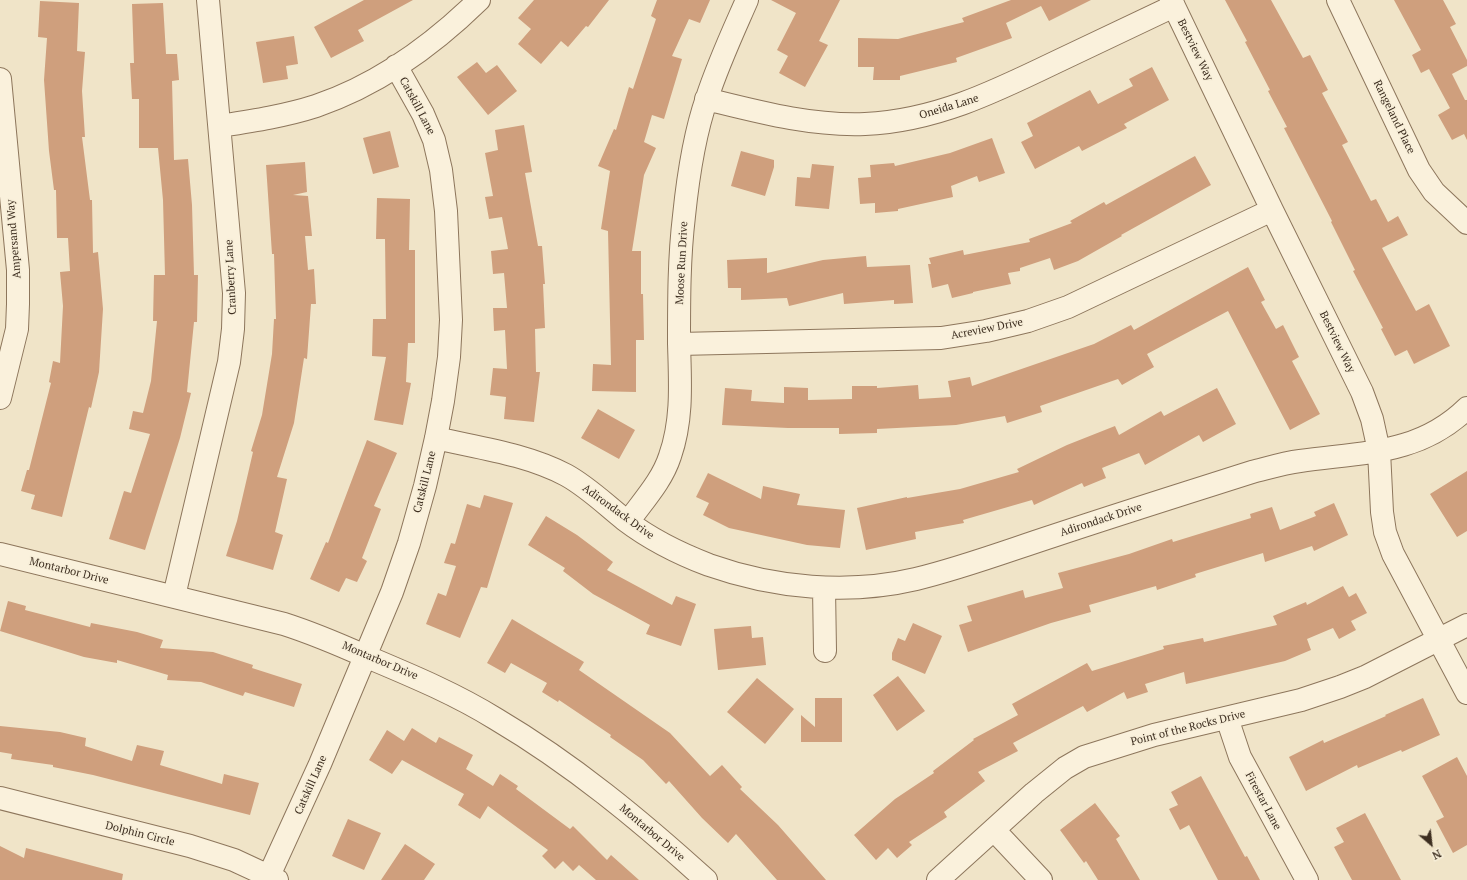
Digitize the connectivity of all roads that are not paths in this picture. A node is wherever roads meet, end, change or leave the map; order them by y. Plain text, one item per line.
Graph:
1 (208, 0) edge
2 (479, 0) edge
3 (747, 0) edge
4 (1338, 0) edge
5 (1173, 3) edge
6 (396, 66) junction
7 (0, 79) edge
8 (706, 99) junction
9 (220, 126) junction
10 (1272, 210) junction
11 (1467, 223) edge
12 (679, 344) junction
13 (0, 398) edge
14 (1467, 408) edge
15 (436, 438) junction
16 (1379, 451) junction
17 (628, 522) junction
18 (0, 554) edge
19 (824, 588) junction
20 (174, 596) junction
21 (1467, 625) edge
22 (1439, 640) junction
23 (825, 651) dead end
24 (364, 655) junction
25 (1467, 693) edge
26 (1226, 718) junction
27 (0, 798) edge
28 (994, 830) junction
29 (270, 879) edge
30 (706, 880) edge
31 (938, 880) edge
32 (1041, 880) edge
33 (1307, 880) edge

1 - 9 street, Cranberry Lane
2 - 6 street
3 - 8 street, Moose Run Drive
4 - 11 street, Rangeland Place
5 - 8 street, Oneida Lane
5 - 10 street, Bestview Way
6 - 9 street
6 - 15 street, Catskill Lane
7 - 13 street, Ampersand Way
8 - 12 street, Moose Run Drive
9 - 20 street, Cranberry Lane
10 - 12 street, Acreview Drive
10 - 16 street, Bestview Way
12 - 17 street, Moose Run Drive
14 - 16 street
15 - 17 street, Adirondack Drive
15 - 24 street, Catskill Lane
16 - 19 street, Adirondack Drive
16 - 22 street, Bestview Way
17 - 19 street, Adirondack Drive
18 - 20 street, Montarbor Drive
19 - 23 street
20 - 24 street, Montarbor Drive
21 - 22 street, Point of the Rocks Drive
22 - 25 street, Bestview Way
22 - 26 street, Point of the Rocks Drive
24 - 29 street, Catskill Lane
24 - 30 street, Montarbor Drive
26 - 28 street, Point of the Rocks Drive
26 - 33 street, Firestar Lane
27 - 29 street, Dolphin Circle
28 - 31 street, Point of the Rocks Drive
28 - 32 street

